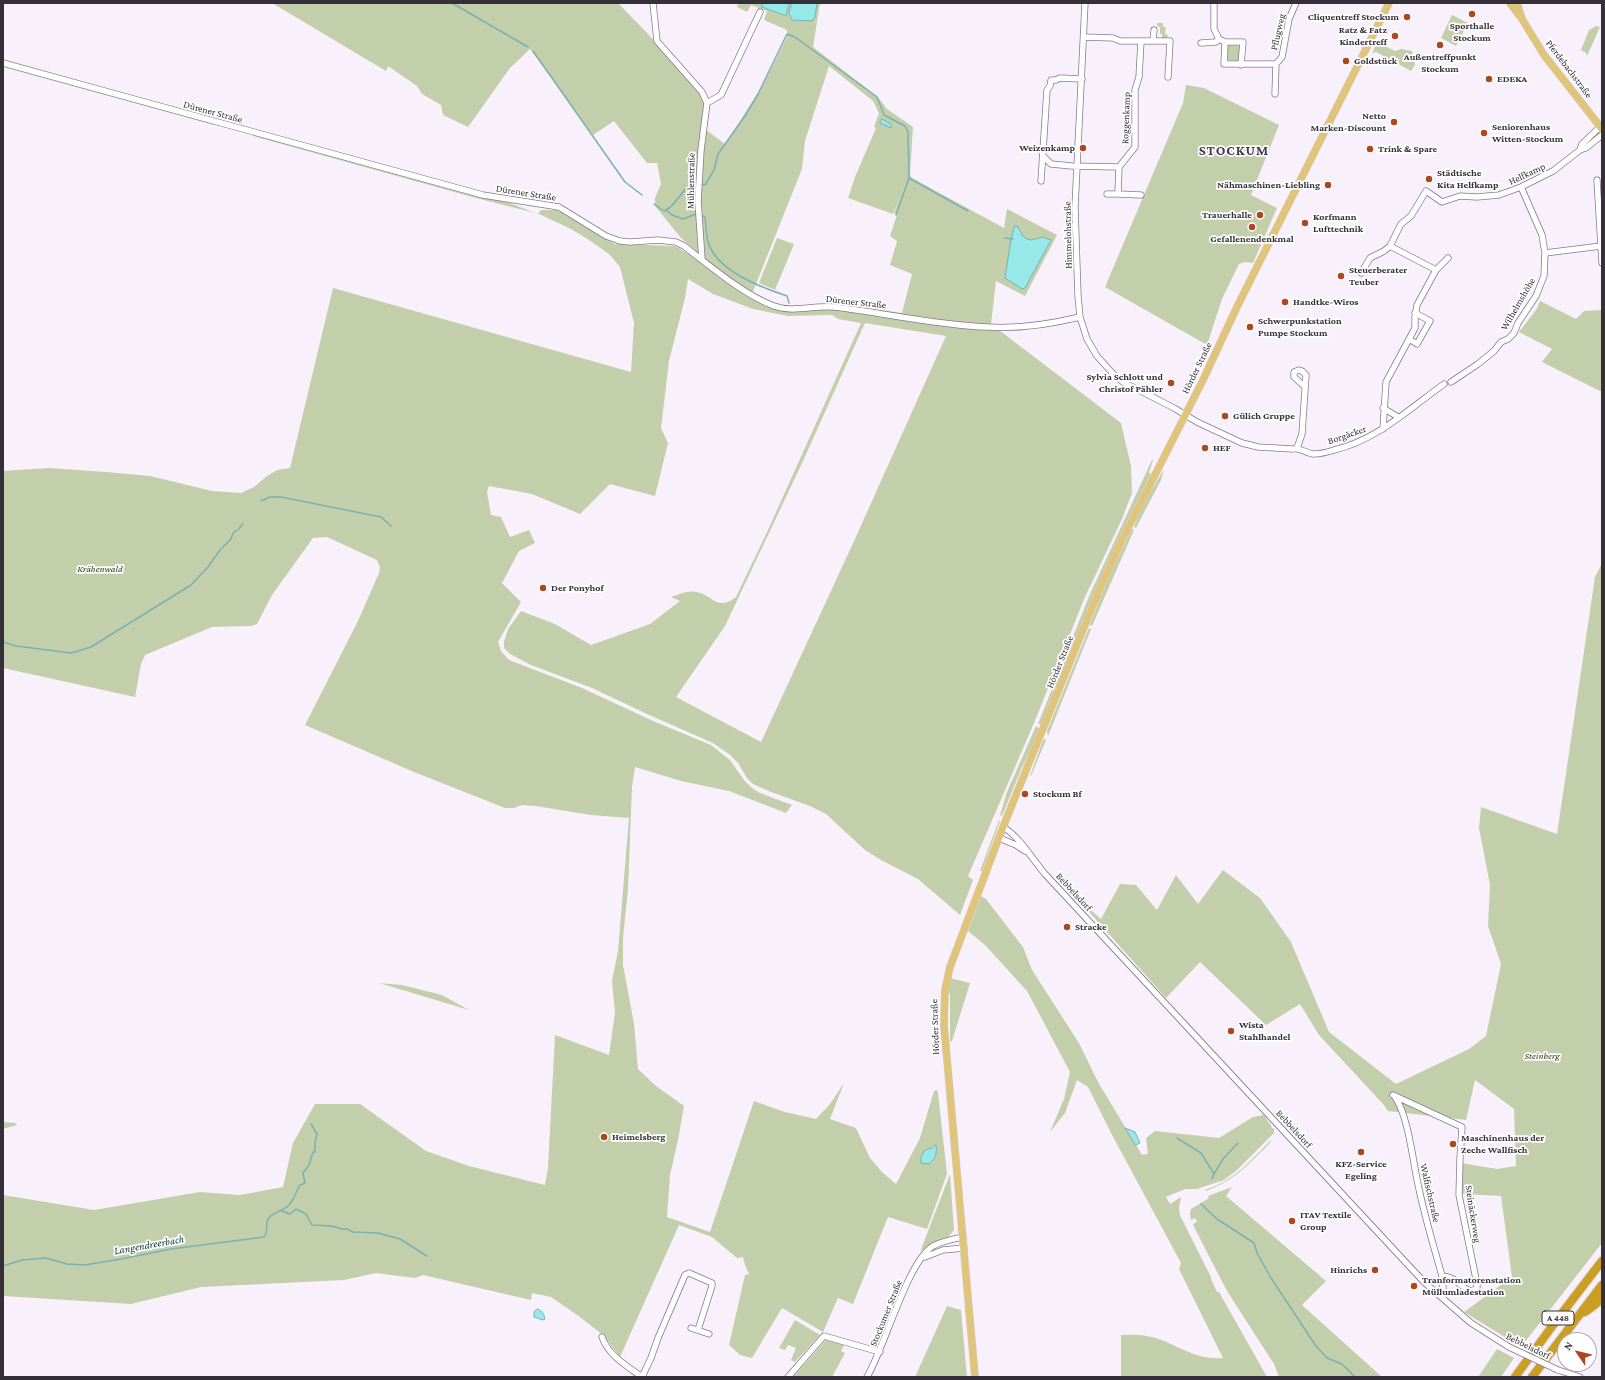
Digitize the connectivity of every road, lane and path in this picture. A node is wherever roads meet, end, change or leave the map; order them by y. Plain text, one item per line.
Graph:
1 (652, 3) edge
2 (1085, 3) edge
3 (1214, 3) edge
4 (1296, 3) edge
5 (1389, 3) edge
6 (1510, 3) edge
7 (1517, 3) edge
8 (760, 12) dead end
9 (1522, 19) junction
10 (1154, 30) dead end
11 (1084, 37) junction
12 (1219, 39) junction
13 (1141, 41) junction
14 (1153, 41) junction
15 (1225, 42) junction
16 (1201, 43) dead end
17 (3, 63) edge
18 (1276, 64) junction
19 (1241, 65) junction
20 (1168, 77) dead end
21 (1082, 79) junction
22 (1275, 94) dead end
23 (707, 103) junction
24 (1601, 128) edge
25 (1602, 135) edge
26 (1580, 150) junction
27 (1043, 156) junction
28 (1077, 166) junction
29 (1119, 167) junction
30 (1597, 180) dead end
31 (1041, 181) dead end
32 (1521, 187) junction
33 (1108, 194) dead end
34 (1118, 194) junction
35 (1141, 195) dead end
36 (1390, 246) junction
37 (1601, 246) junction
38 (1545, 253) junction
39 (1448, 258) dead end
40 (702, 260) junction
41 (1602, 263) edge
42 (1436, 270) junction
43 (1361, 272) dead end
44 (1415, 312) junction
45 (1080, 317) junction
46 (1415, 328) junction
47 (1424, 333) junction
48 (1409, 339) junction
49 (1451, 382) dead end
50 (1444, 384) dead end
51 (1305, 387) dead end
52 (1383, 408) junction
53 (1186, 414) junction
54 (1400, 416) junction
55 (1383, 430) junction
56 (1297, 448) junction
57 (1003, 827) junction
58 (999, 838) junction
59 (1027, 853) junction
60 (1394, 1095) joint
61 (963, 1238) junction
62 (964, 1248) junction
63 (923, 1258) junction
64 (1602, 1261) edge
65 (1442, 1276) junction
66 (1602, 1285) edge
67 (1441, 1297) junction
68 (1602, 1297) edge
69 (1578, 1317) junction
70 (691, 1328) dead end
71 (698, 1330) junction
72 (709, 1334) dead end
73 (602, 1337) dead end
74 (880, 1352) junction
75 (642, 1377) edge
76 (788, 1377) edge
77 (867, 1377) edge
78 (975, 1377) edge
79 (1515, 1377) edge
80 (1532, 1377) edge
81 (1580, 1377) edge

1 - 23 street
2 - 11 street, Himmelohstraße
3 - 12 street
4 - 18 street, Pflugweg
5 - 53 main road, Hörder Straße
6 - 9 main road, Pferdebachstraße
7 - 9 main road, Pferdebachstraße
8 - 23 street
9 - 24 main road, Pferdebachstraße
10 - 14 street
11 - 13 street
11 - 21 street, Himmelohstraße
12 - 15 street
12 - 16 street
13 - 14 street
13 - 29 street, Roggenkamp
14 - 20 street
15 - 19 street, Pflugweg
15 - 19 street
17 - 40 street, Dürener Straße
18 - 19 street, Pflugweg
18 - 22 street, Pflugweg
21 - 27 street
21 - 28 street, Himmelohstraße
23 - 40 street, Mühlenstraße
24 - 26 street, Helfkamp
25 - 26 street, Helfkamp
26 - 32 street, Helfkamp
27 - 28 street
27 - 31 street
28 - 29 street
28 - 45 street, Himmelohstraße
29 - 34 street
30 - 37 street
32 - 36 street, Helfkamp
32 - 38 street, Wilhelmshöhe
33 - 34 street
34 - 35 street
36 - 42 street
36 - 43 street, Helfkamp
37 - 38 street
37 - 41 street
38 - 49 street, Wilhelmshöhe
39 - 42 street
40 - 45 street, Dürener Straße
42 - 44 street
44 - 46 street
44 - 47 street
45 - 53 street, Himmelohstraße
46 - 47 street
46 - 48 street
47 - 48 street
48 - 52 street
50 - 54 street
51 - 56 street
52 - 54 street
52 - 55 street
53 - 56 street, Borgäcker
53 - 57 main road, Hörder Straße
54 - 55 street, Borgäcker
55 - 56 street, Borgäcker
57 - 58 main road, Hörder Straße
57 - 59 street, Bebbelsdorf
58 - 59 street, Bebbelsdorf
58 - 61 main road, Hörder Straße
59 - 67 street, Bebbelsdorf
60 - 65 street, Walfischstraße
60 - 65 street, Steinäckerweg
61 - 62 main road, Hörder Straße
61 - 63 street, Stockumer Straße
62 - 63 street
62 - 78 main road, Hörder Straße
63 - 74 street, Stockumer Straße
64 - 79 highway, A 448
65 - 67 street, Walfischstraße
66 - 69 highway, A 448
67 - 81 street, Bebbelsdorf, bridge
68 - 69 highway
69 - 80 highway, A 448
70 - 71 street
71 - 72 street
71 - 75 street
73 - 75 street
74 - 76 street
74 - 77 street, Stockumer Straße

